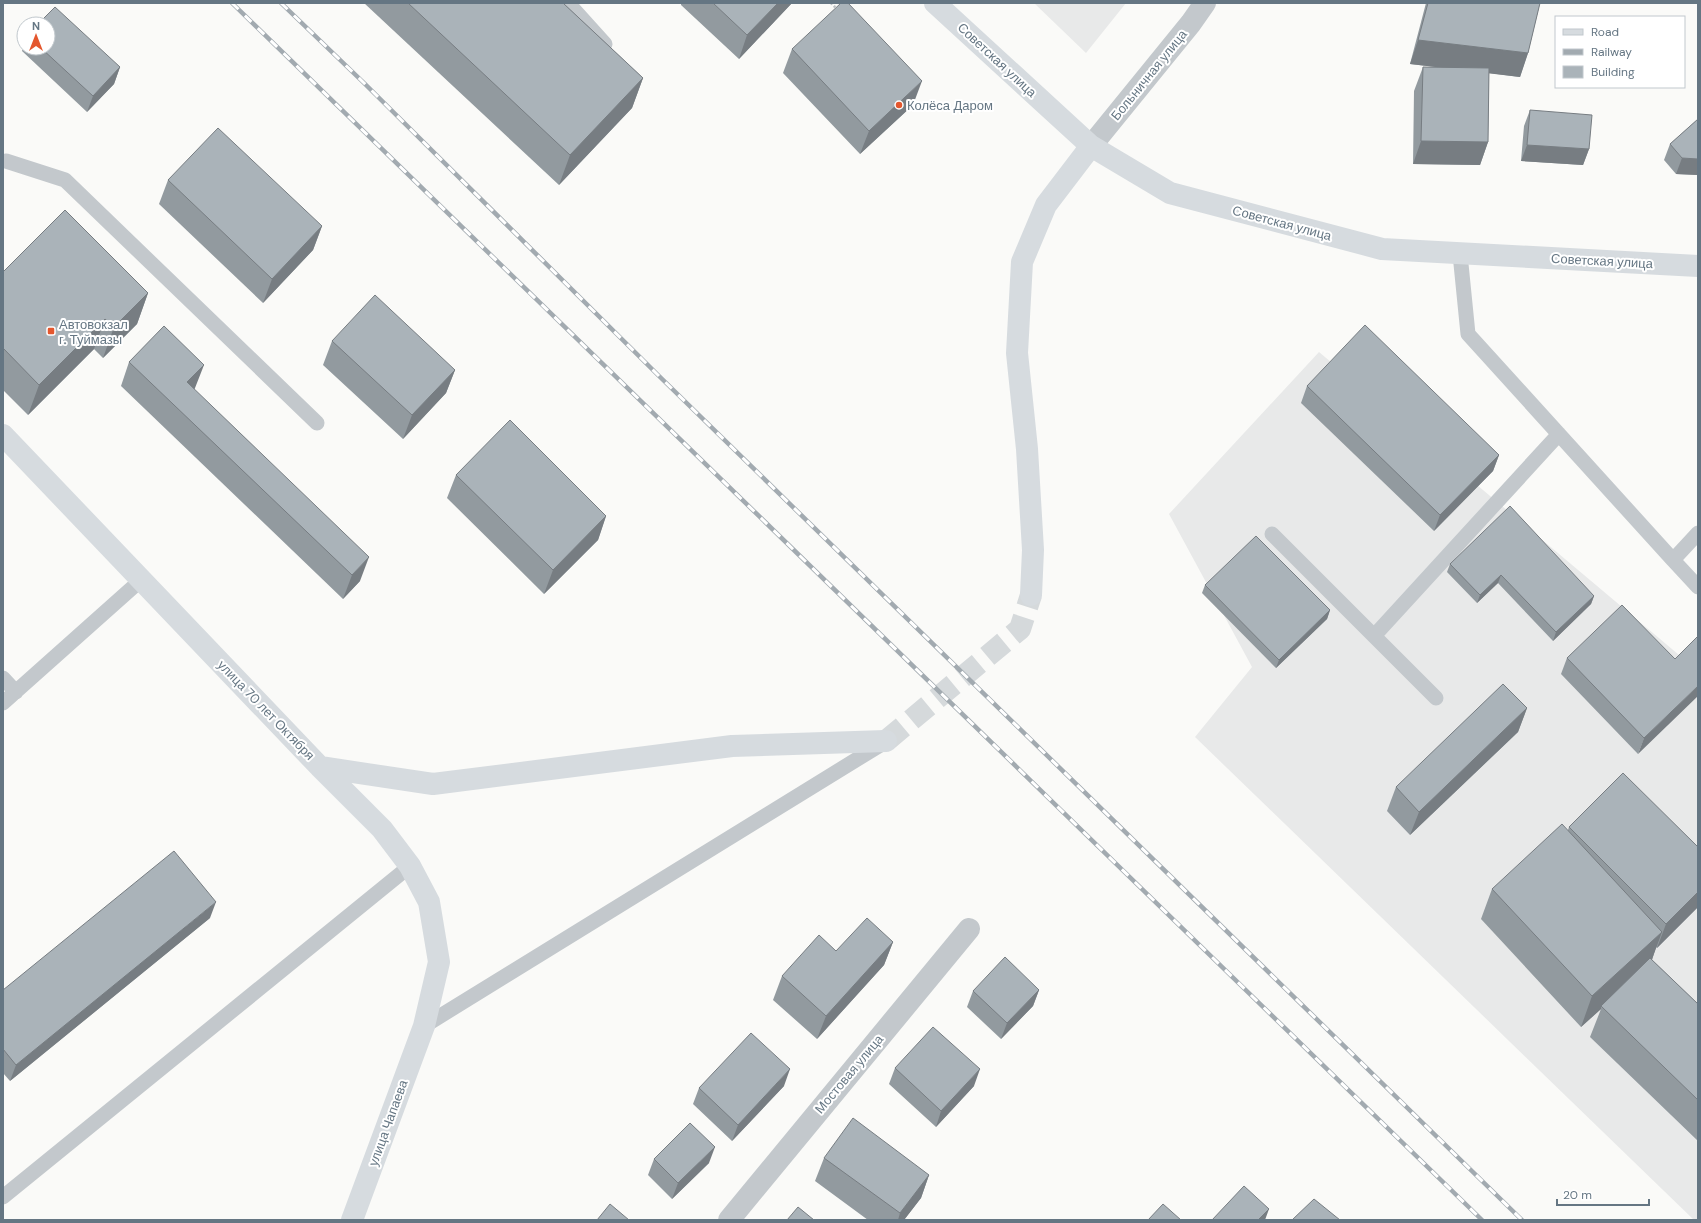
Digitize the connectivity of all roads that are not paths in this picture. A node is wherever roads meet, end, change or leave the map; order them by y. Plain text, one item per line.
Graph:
1 (568, 3) edge
2 (935, 3) edge
3 (1205, 3) edge
4 (613, 53) edge
5 (1091, 146) junction
6 (4, 161) edge
7 (1460, 254) junction
8 (1698, 266) edge
9 (317, 423) dead end
10 (1559, 434) junction
11 (3, 435) edge
12 (1698, 533) edge
13 (1272, 534) dead end
14 (1674, 560) junction
15 (141, 580) junction
16 (1698, 587) edge
17 (1032, 594) tunnel mouth
18 (1374, 636) junction
19 (3, 678) edge
20 (16, 692) junction
21 (1436, 698) dead end
22 (3, 703) edge
23 (886, 742) joint
24 (320, 767) junction
25 (410, 866) junction
26 (969, 929) dead end
27 (424, 1026) junction
28 (3, 1197) edge
29 (352, 1220) edge
30 (729, 1220) edge

1 - 4 lane
2 - 5 main road, Советская улица
3 - 5 street, Больничная улица
5 - 7 main road, Советская улица
5 - 17 main road
6 - 9 lane
7 - 8 main road, Советская улица
7 - 10 lane
10 - 14 lane
10 - 18 lane
11 - 15 main road, улица 70 лет Октября
12 - 14 lane
13 - 18 lane
14 - 16 lane
15 - 20 lane
15 - 24 main road, улица 70 лет Октября
18 - 21 lane
19 - 20 lane
20 - 22 lane
23 - 24 main road
23 - 27 lane
24 - 25 main road, улица 70 лет Октября
25 - 27 main road, улица 70 лет Октября
25 - 28 lane
26 - 30 street, Мостовая улица
27 - 29 main road, улица Чапаева

